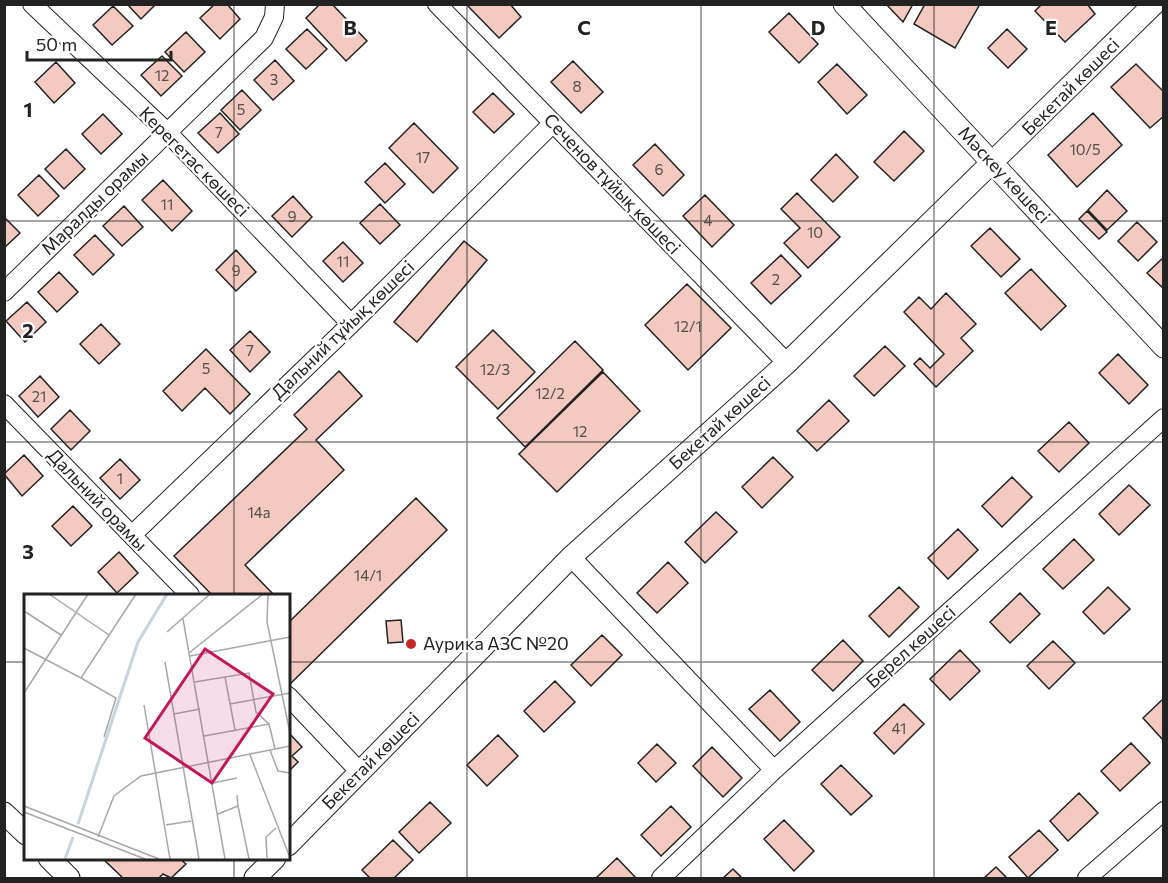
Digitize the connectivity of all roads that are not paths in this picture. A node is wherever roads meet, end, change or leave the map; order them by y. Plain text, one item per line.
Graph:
1 (32, 4) edge
2 (275, 4) edge
3 (437, 4) edge
4 (844, 4) edge
5 (1154, 4) edge
6 (553, 123) junction
7 (167, 132) junction
8 (994, 163) junction
9 (4, 292) edge
10 (351, 324) junction
11 (1164, 347) edge
12 (787, 363) junction
13 (4, 404) edge
14 (1164, 418) edge
15 (132, 535) junction
16 (571, 557) junction
17 (189, 594) edge
18 (290, 698) edge
19 (774, 770) junction
20 (360, 771) junction
21 (1164, 811) edge
22 (4, 813) edge
23 (24, 832) edge
24 (290, 843) edge
25 (49, 859) edge
26 (274, 859) edge
27 (69, 879) edge
28 (255, 879) edge
29 (661, 879) edge
30 (1087, 879) edge

1 - 7 street, Керегетас көшесі
2 - 7 street, Маралды орамы
3 - 6 street, Сеченов тұйық көшесі
4 - 8 street, Мәскеу көшесі
5 - 8 street, Бекетай көшесі
6 - 10 street, Дальний тұйық көшесі
6 - 12 street, Сеченов тұйық көшесі
7 - 9 street, Маралды орамы
7 - 10 street, Керегетас көшесі
8 - 11 street, Мәскеу көшесі
8 - 12 street, Бекетай көшесі
10 - 15 street, Дальний тұйық көшесі
12 - 16 street, Бекетай көшесі
13 - 15 street, Дальний орамы
14 - 19 street, Берел көшесі
15 - 17 street, Дальний орамы
16 - 19 street
16 - 20 street, Бекетай көшесі
18 - 20 street
19 - 29 street, Берел көшесі
20 - 24 street, Бекетай көшесі
21 - 30 street
22 - 23 street
25 - 27 street
26 - 28 street

